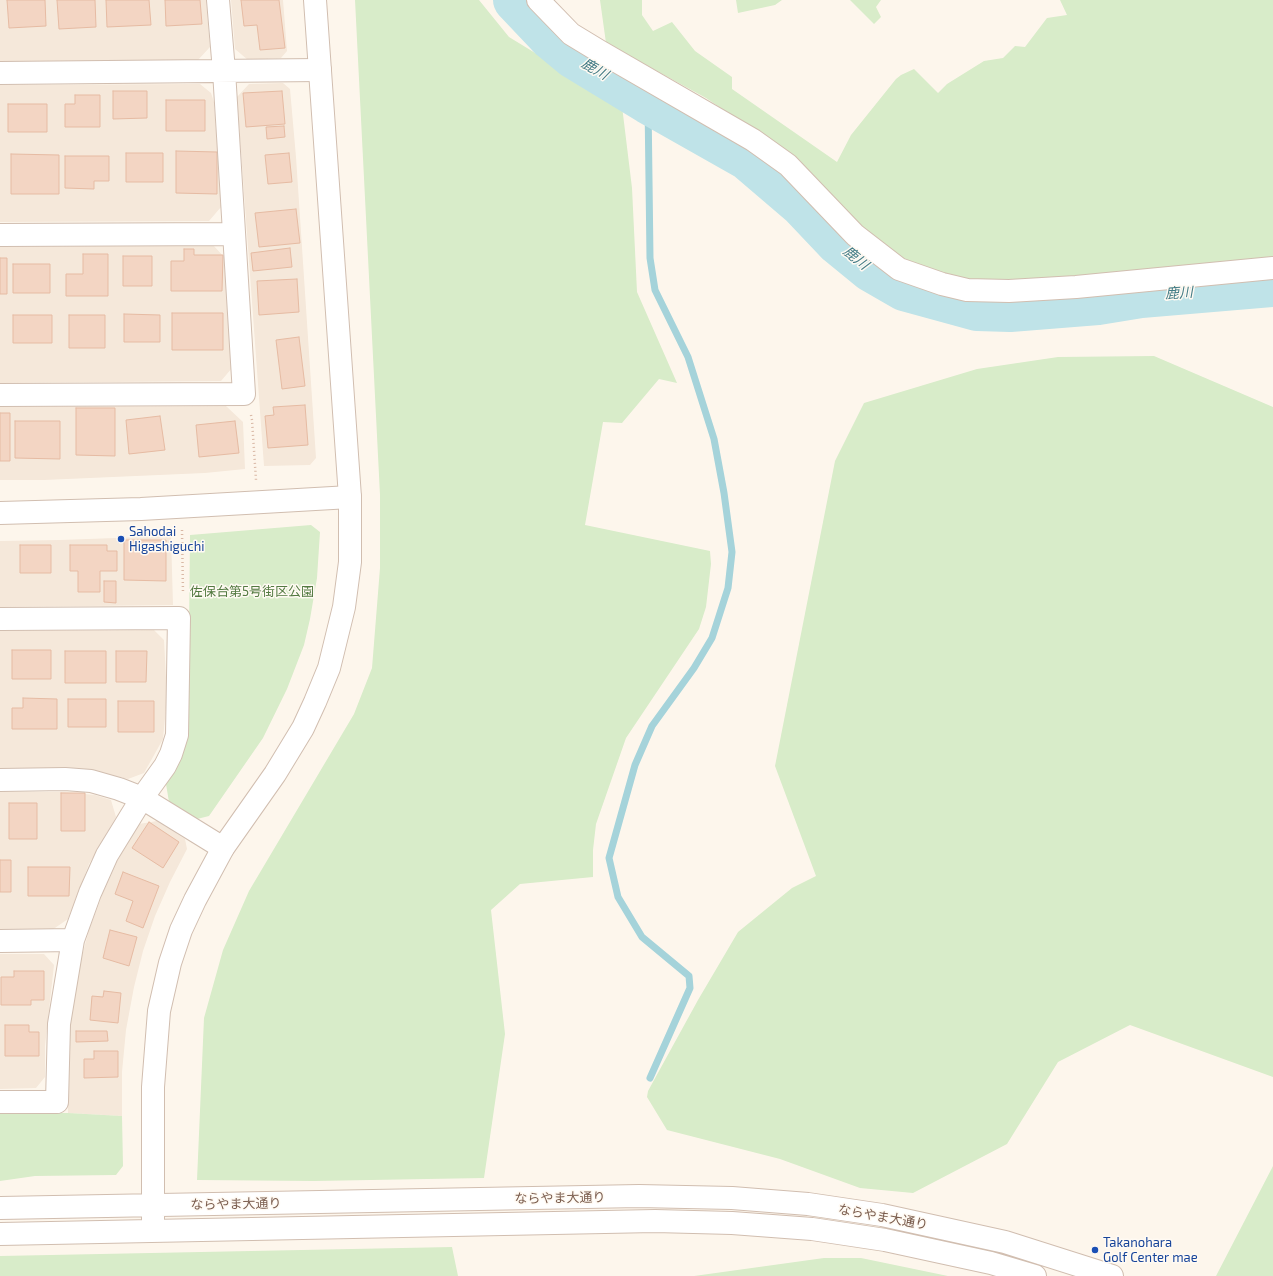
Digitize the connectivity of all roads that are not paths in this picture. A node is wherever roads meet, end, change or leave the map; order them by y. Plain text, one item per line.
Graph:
1 (218, 0) edge
2 (315, 0) edge
3 (538, 0) edge
4 (320, 70) junction
5 (224, 71) junction
6 (0, 73) edge
7 (234, 234) junction
8 (0, 235) edge
9 (1273, 268) edge
10 (0, 395) edge
11 (350, 497) junction
12 (0, 513) edge
13 (0, 619) edge
14 (0, 780) edge
15 (142, 798) junction
16 (223, 848) junction
17 (73, 940) junction
18 (0, 941) edge
19 (0, 1102) edge
20 (153, 1205) junction
21 (0, 1208) edge
22 (153, 1231) junction
23 (0, 1234) edge
24 (1036, 1276) edge
25 (1112, 1276) edge

1 - 5 street
2 - 4 street
3 - 9 street
4 - 5 street
4 - 11 street
5 - 6 street
5 - 7 street
7 - 8 street
7 - 10 street
11 - 12 street
11 - 16 street
13 - 15 street
14 - 15 street
15 - 16 street
15 - 17 street
16 - 20 street
17 - 18 street
17 - 19 street
20 - 21 street, ならやま大通り
20 - 22 street
20 - 25 street, ならやま大通り
22 - 23 street, ならやま大通り
22 - 24 street, ならやま大通り

